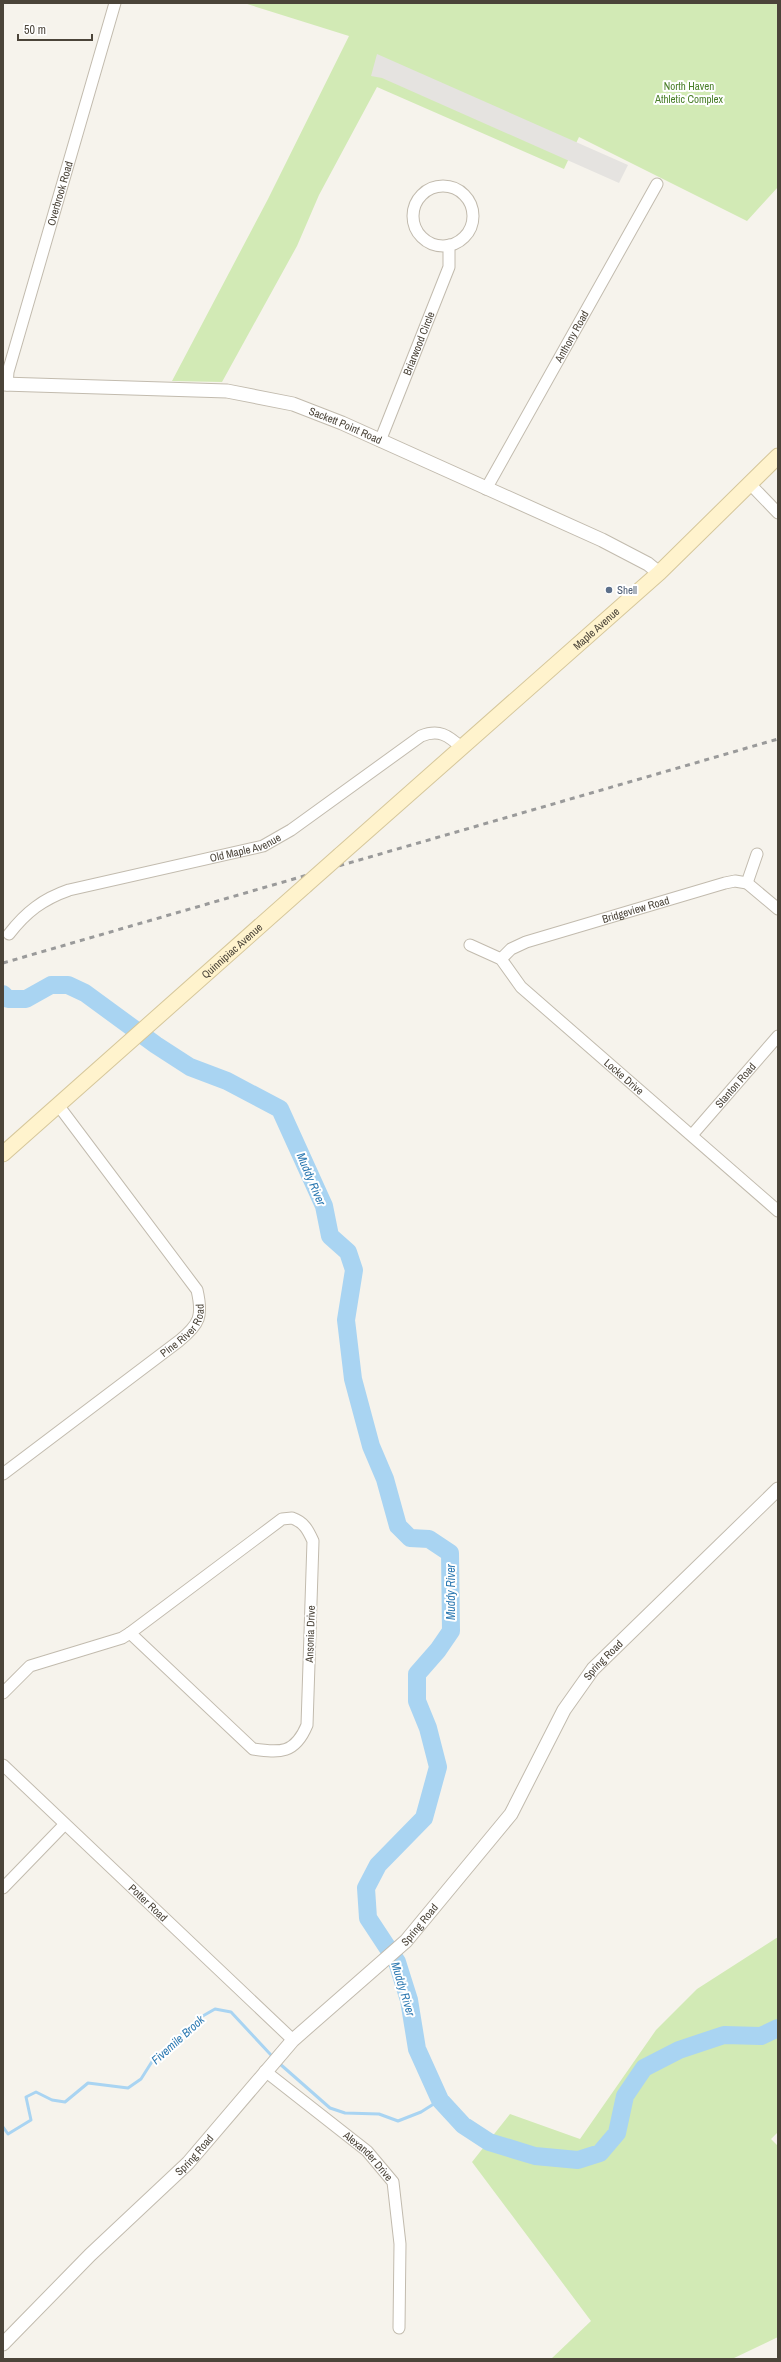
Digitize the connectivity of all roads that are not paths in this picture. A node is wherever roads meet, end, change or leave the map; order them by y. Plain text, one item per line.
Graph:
1 (115, 3) edge
2 (657, 184) dead end
3 (449, 245) junction
4 (5, 384) edge
5 (380, 440) junction
6 (778, 456) edge
7 (750, 484) junction
8 (486, 489) junction
9 (778, 513) edge
10 (659, 573) junction
11 (462, 748) junction
12 (758, 854) dead end
13 (747, 883) junction
14 (778, 910) edge
15 (9, 934) dead end
16 (470, 945) dead end
17 (501, 959) junction
18 (778, 1036) edge
19 (58, 1105) junction
20 (692, 1135) junction
21 (3, 1154) edge
22 (778, 1211) edge
23 (3, 1474) edge
24 (778, 1489) edge
25 (130, 1633) junction
26 (3, 1693) edge
27 (3, 1765) edge
28 (64, 1825) junction
29 (3, 1888) edge
30 (293, 2040) junction
31 (265, 2071) junction
32 (399, 2328) dead end
33 (3, 2344) edge

1 - 4 street, Overbrook Road
2 - 8 street, Anthony Road
3 - 3 street
3 - 5 street, Briarwood Circle
4 - 5 street, Sackett Point Road
5 - 8 street, Sackett Point Road
6 - 7 main road, Maple Avenue
7 - 9 street
7 - 10 main road, Maple Avenue
8 - 10 street, Sackett Point Road
10 - 11 main road, Maple Avenue
11 - 15 street, Old Maple Avenue
11 - 19 main road, Quinnipiac Avenue, bridge
12 - 13 street
13 - 14 street
13 - 17 street, Bridgeview Road
16 - 17 street, Locke Drive
17 - 20 street, Locke Drive
18 - 20 street, Stanton Road
19 - 21 main road, Quinnipiac Avenue
19 - 23 street, Pine River Road
20 - 22 street, Locke Drive
24 - 30 street, Spring Road
25 - 25 street, Ansonia Drive
25 - 26 street, Ansonia Drive
27 - 28 street, Potter Road
28 - 29 street
28 - 30 street, Potter Road
30 - 31 street, Spring Road
31 - 32 street, Alexander Drive
31 - 33 street, Spring Road

